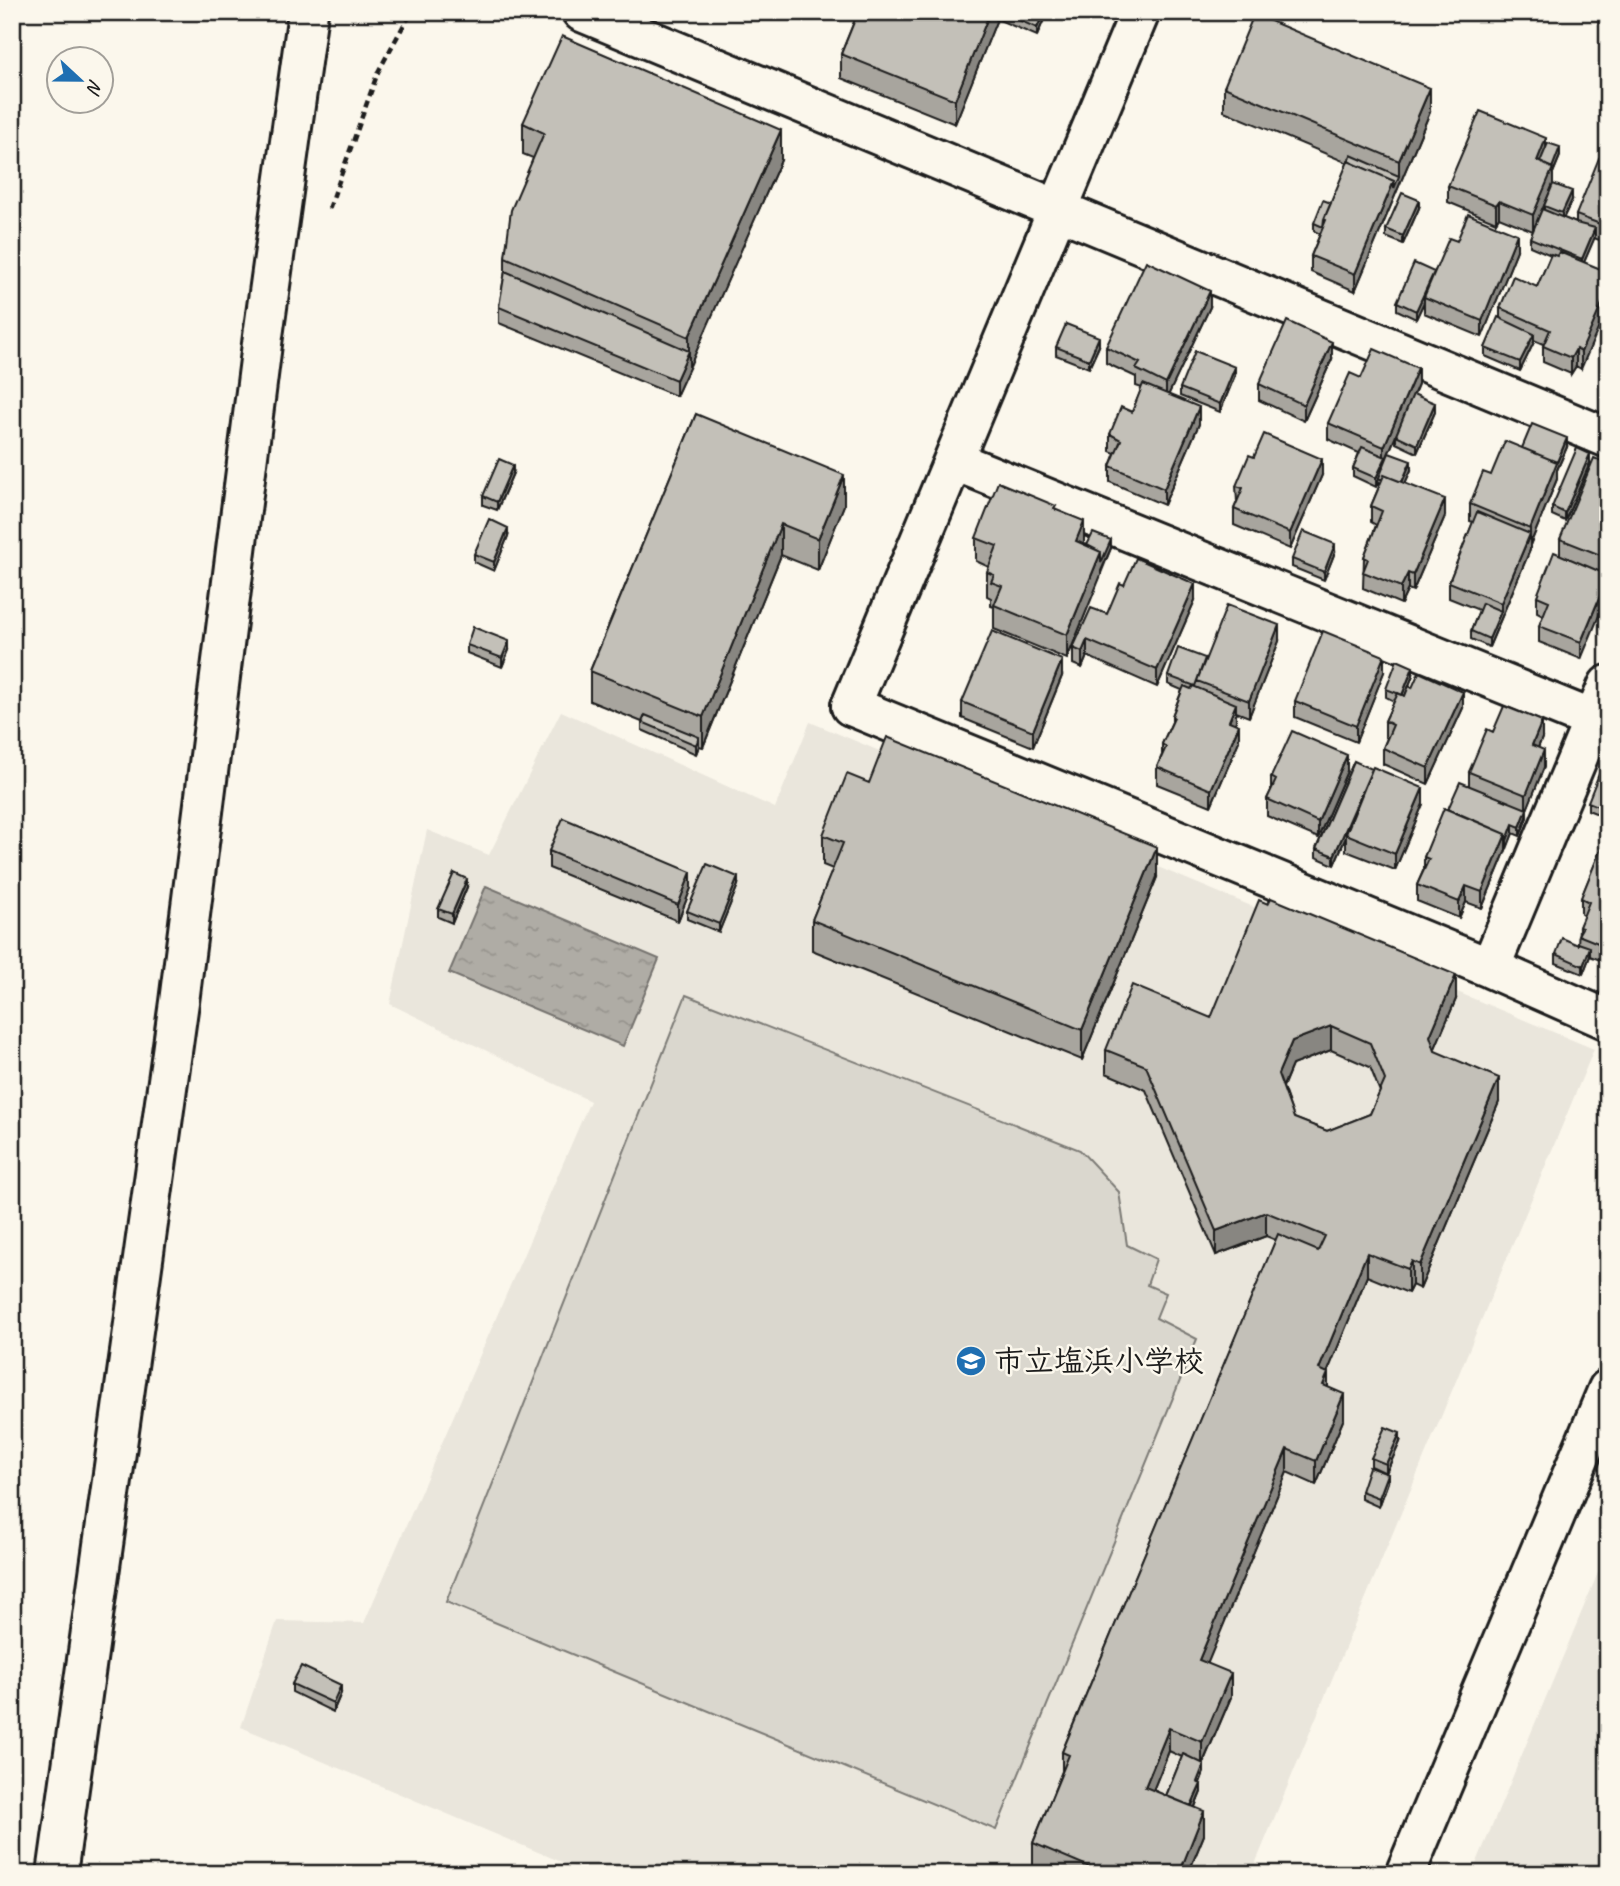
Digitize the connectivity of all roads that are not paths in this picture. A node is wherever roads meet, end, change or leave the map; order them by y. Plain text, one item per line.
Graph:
1 (308, 12) edge
2 (582, 12) edge
3 (1140, 12) edge
4 (1058, 209) junction
5 (1608, 439) edge
6 (955, 461) junction
7 (1601, 703) edge
8 (1490, 968) junction
9 (1608, 1020) edge
10 (1608, 1389) edge
11 (57, 1874) edge
12 (1405, 1874) edge

1 - 11 street
2 - 4 street
3 - 4 street
4 - 5 street
4 - 6 street
6 - 7 street
6 - 8 street
7 - 8 street
8 - 9 street
10 - 12 street

